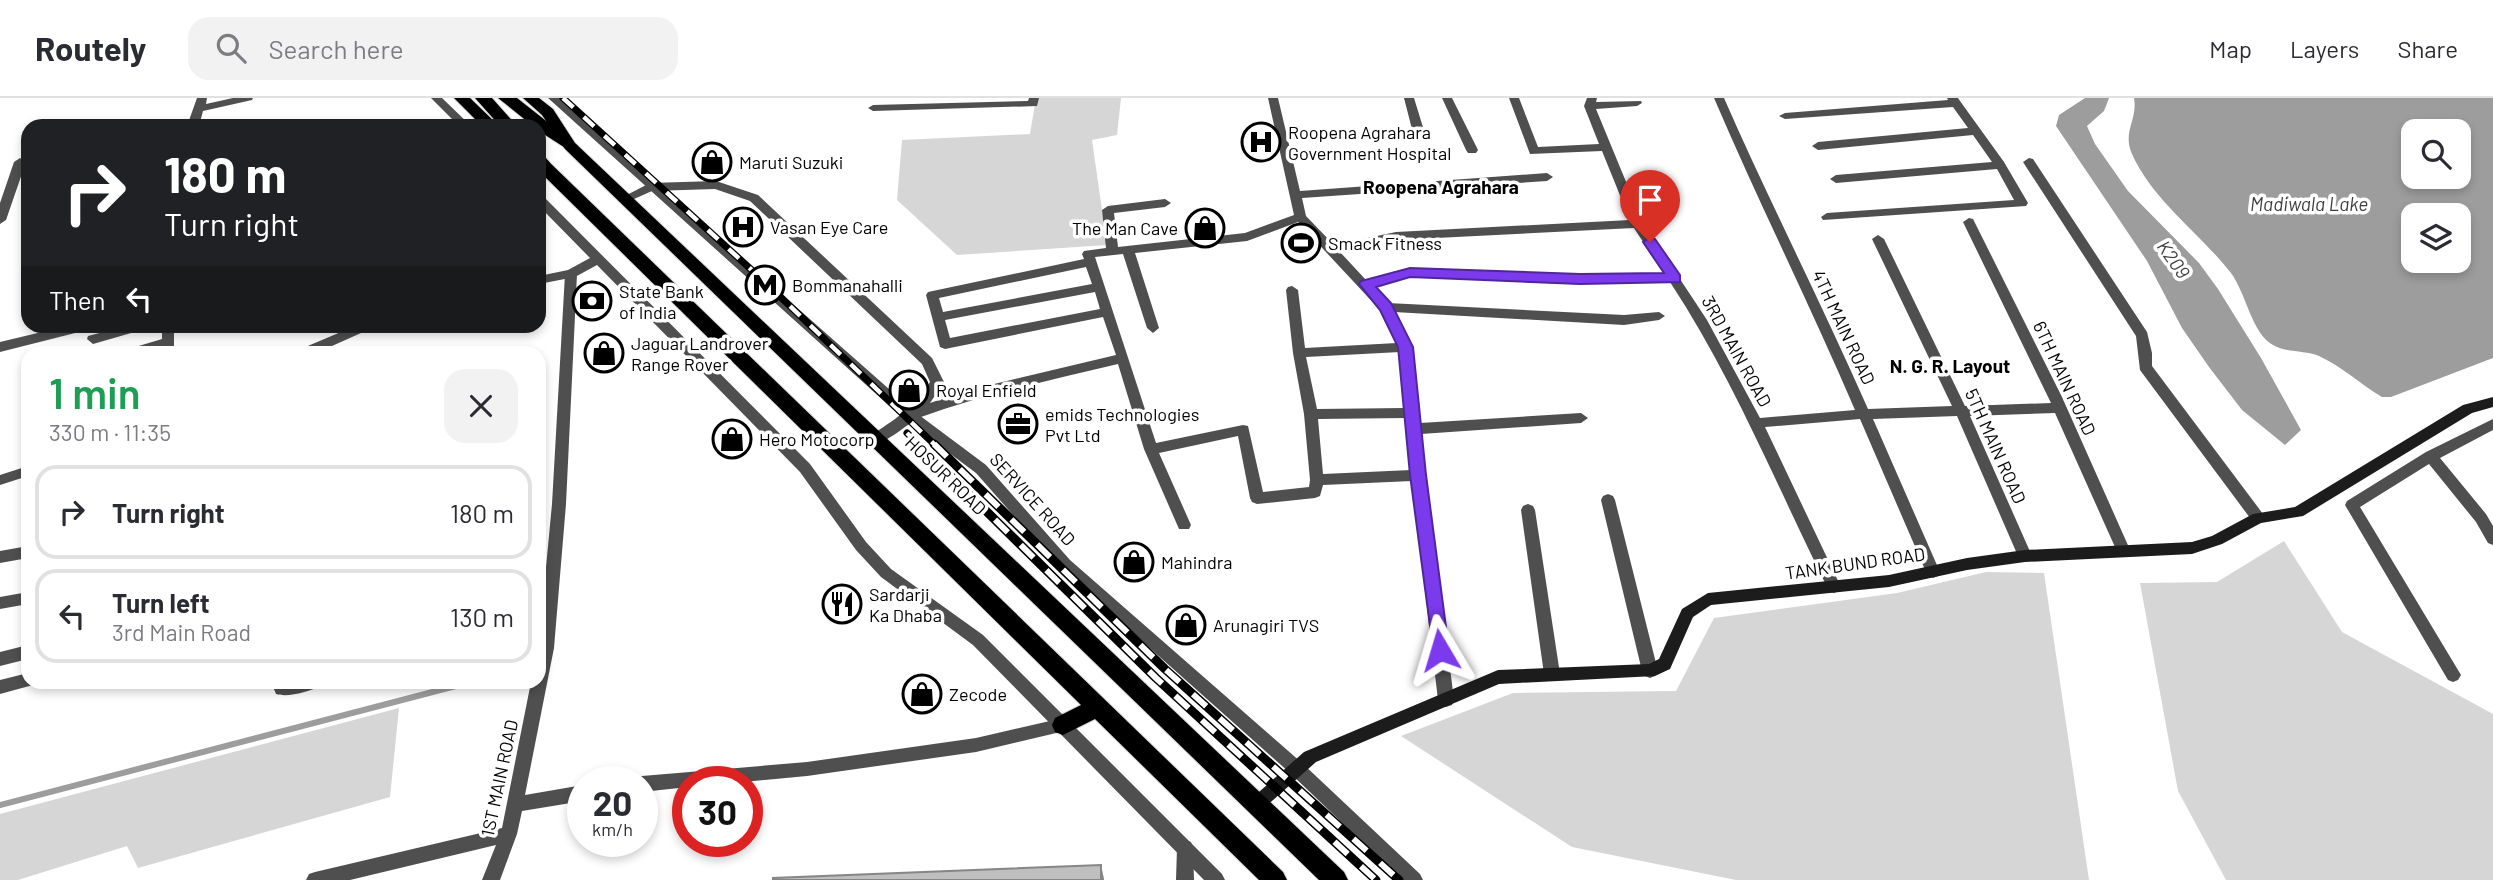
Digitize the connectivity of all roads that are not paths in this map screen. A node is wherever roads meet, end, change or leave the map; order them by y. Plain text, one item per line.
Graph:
1 (248, 98) edge
2 (436, 98) edge
3 (461, 98) edge
4 (483, 98) edge
5 (506, 98) edge
6 (530, 98) edge
7 (553, 98) edge
8 (1034, 98) edge
9 (1273, 98) edge
10 (1409, 98) edge
11 (1447, 98) edge
12 (1514, 98) edge
13 (1719, 98) edge
14 (1954, 101) edge
15 (1590, 102) edge
16 (1637, 103) dead end
17 (200, 104) edge
18 (873, 108) dead end
19 (1785, 116) dead end
20 (458, 119) edge
21 (484, 119) edge
22 (502, 119) edge
23 (534, 119) edge
24 (546, 128) edge
25 (1976, 131) junction
26 (1420, 137) dead end
27 (570, 146) junction
28 (1818, 146) dead end
29 (1605, 147) junction
30 (1472, 150) dead end
31 (20, 162) dead end
32 (2029, 162) dead end
33 (2000, 165) junction
34 (546, 168) edge
35 (1547, 177) dead end
36 (1836, 179) dead end
37 (650, 187) junction
38 (1295, 195) junction
39 (625, 199) junction
40 (1165, 203) dead end
41 (546, 206) edge
42 (1300, 217) junction
43 (1826, 217) dead end
44 (0, 220) edge
45 (1969, 222) dead end
46 (1637, 224) junction
47 (1878, 239) dead end
48 (1128, 250) junction
49 (1332, 250) junction
50 (1112, 252) junction
51 (598, 258) junction
52 (1091, 262) junction
53 (571, 274) junction
54 (1675, 278) junction
55 (546, 279) edge
56 (1366, 284) junction
57 (1099, 287) junction
58 (1292, 290) dead end
59 (1385, 307) junction
60 (1108, 312) junction
61 (1659, 316) dead end
62 (938, 317) junction
63 (1153, 328) dead end
64 (57, 333) edge
65 (115, 333) edge
66 (345, 333) edge
67 (93, 339) dead end
68 (318, 346) edge
69 (1406, 347) junction
70 (0, 348) edge
71 (1299, 354) junction
72 (1123, 358) junction
73 (2493, 402) edge
74 (2060, 408) junction
75 (1961, 411) junction
76 (1412, 413) junction
77 (1311, 414) junction
78 (1864, 414) junction
79 (910, 415) junction
80 (1581, 418) dead end
81 (1756, 423) junction
82 (2493, 424) edge
83 (1414, 429) junction
84 (876, 440) junction
85 (1151, 449) junction
86 (2431, 456) junction
87 (21, 474) edge
88 (1418, 475) junction
89 (1317, 480) junction
90 (0, 481) edge
91 (1608, 500) dead end
92 (1528, 510) dead end
93 (2258, 518) junction
94 (1184, 525) dead end
95 (2493, 540) edge
96 (2124, 552) junction
97 (21, 553) edge
98 (2025, 556) junction
99 (0, 557) edge
100 (1933, 572) junction
101 (1834, 587) junction
102 (21, 598) edge
103 (0, 603) edge
104 (546, 614) edge
105 (21, 654) edge
106 (0, 659) edge
107 (1650, 671) junction
108 (1552, 674) junction
109 (2453, 676) dead end
110 (21, 682) edge
111 (0, 687) edge
112 (538, 689) edge
113 (1447, 700) junction
114 (1098, 708) junction
115 (1063, 725) junction
116 (1296, 768) junction
117 (658, 783) edge
118 (567, 796) edge
119 (515, 804) junction
120 (1257, 804) junction
121 (509, 834) junction
122 (1185, 848) junction
123 (315, 880) edge
124 (491, 880) edge
125 (1185, 880) edge
126 (1216, 880) edge
127 (1275, 880) edge
128 (1336, 880) edge
129 (1414, 880) edge

1 - 17 street
2 - 20 street
3 - 21 highway
4 - 22 highway
5 - 23 highway
6 - 27 highway, HOSUR ROAD
7 - 37 street, SERVICE ROAD
8 - 18 street
9 - 38 street
10 - 26 street
11 - 30 street
12 - 29 street
13 - 78 street, 4TH MAIN ROAD
14 - 19 street
14 - 25 street
15 - 16 street
15 - 29 street, 3RD MAIN ROAD
24 - 27 highway
25 - 28 street
25 - 33 street
27 - 39 highway, HOSUR ROAD
29 - 46 street, 3RD MAIN ROAD
31 - 44 street
32 - 93 street
33 - 36 street
33 - 43 street
34 - 114 highway
35 - 38 street
37 - 39 street
37 - 79 street, SERVICE ROAD
37 - 79 street
38 - 42 street
39 - 84 highway, HOSUR ROAD
40 - 50 street
41 - 51 street
42 - 48 street
42 - 49 street
45 - 74 street, 6TH MAIN ROAD
46 - 49 street
46 - 54 street, 3RD MAIN ROAD
47 - 75 street, 5TH MAIN ROAD
48 - 50 street
48 - 63 street
49 - 56 street
50 - 52 street
51 - 53 street
51 - 115 street
52 - 57 street
52 - 62 street
53 - 55 street
53 - 104 street, 1ST MAIN ROAD
54 - 56 street
54 - 81 street, 3RD MAIN ROAD
56 - 59 street
57 - 60 street
57 - 62 street
58 - 71 street
59 - 61 street
59 - 69 street
60 - 62 street
60 - 72 street
64 - 70 street
65 - 67 street
66 - 68 street
69 - 71 street
69 - 76 street
71 - 77 street
72 - 79 street
72 - 85 street
73 - 93 main road, TANK BUND ROAD
74 - 75 street
74 - 96 street, 6TH MAIN ROAD
75 - 78 street
75 - 98 street, 5TH MAIN ROAD
76 - 77 street
76 - 83 street
77 - 89 street
78 - 81 street
78 - 100 street, 4TH MAIN ROAD
79 - 84 street
79 - 116 street, SERVICE ROAD
80 - 83 street
81 - 101 street, 3RD MAIN ROAD
82 - 86 street
83 - 88 street
84 - 120 highway, HOSUR ROAD
85 - 89 street
85 - 94 street
86 - 95 street
86 - 109 street
87 - 90 street
88 - 89 street
88 - 113 street
91 - 107 street
92 - 108 street
93 - 96 main road, TANK BUND ROAD
96 - 98 main road, TANK BUND ROAD
97 - 99 street
98 - 100 main road, TANK BUND ROAD
100 - 101 main road, TANK BUND ROAD
101 - 107 main road, TANK BUND ROAD
102 - 103 street
105 - 106 street
107 - 108 main road
108 - 113 main road
110 - 111 street
112 - 119 street, 1ST MAIN ROAD
113 - 116 main road
114 - 115 highway
114 - 127 highway
115 - 117 street
115 - 122 street
116 - 120 main road
116 - 129 street, SERVICE ROAD
118 - 119 street
119 - 121 street, 1ST MAIN ROAD
120 - 128 highway, HOSUR ROAD
121 - 123 street
121 - 124 street, 1ST MAIN ROAD
122 - 125 street
122 - 126 street

